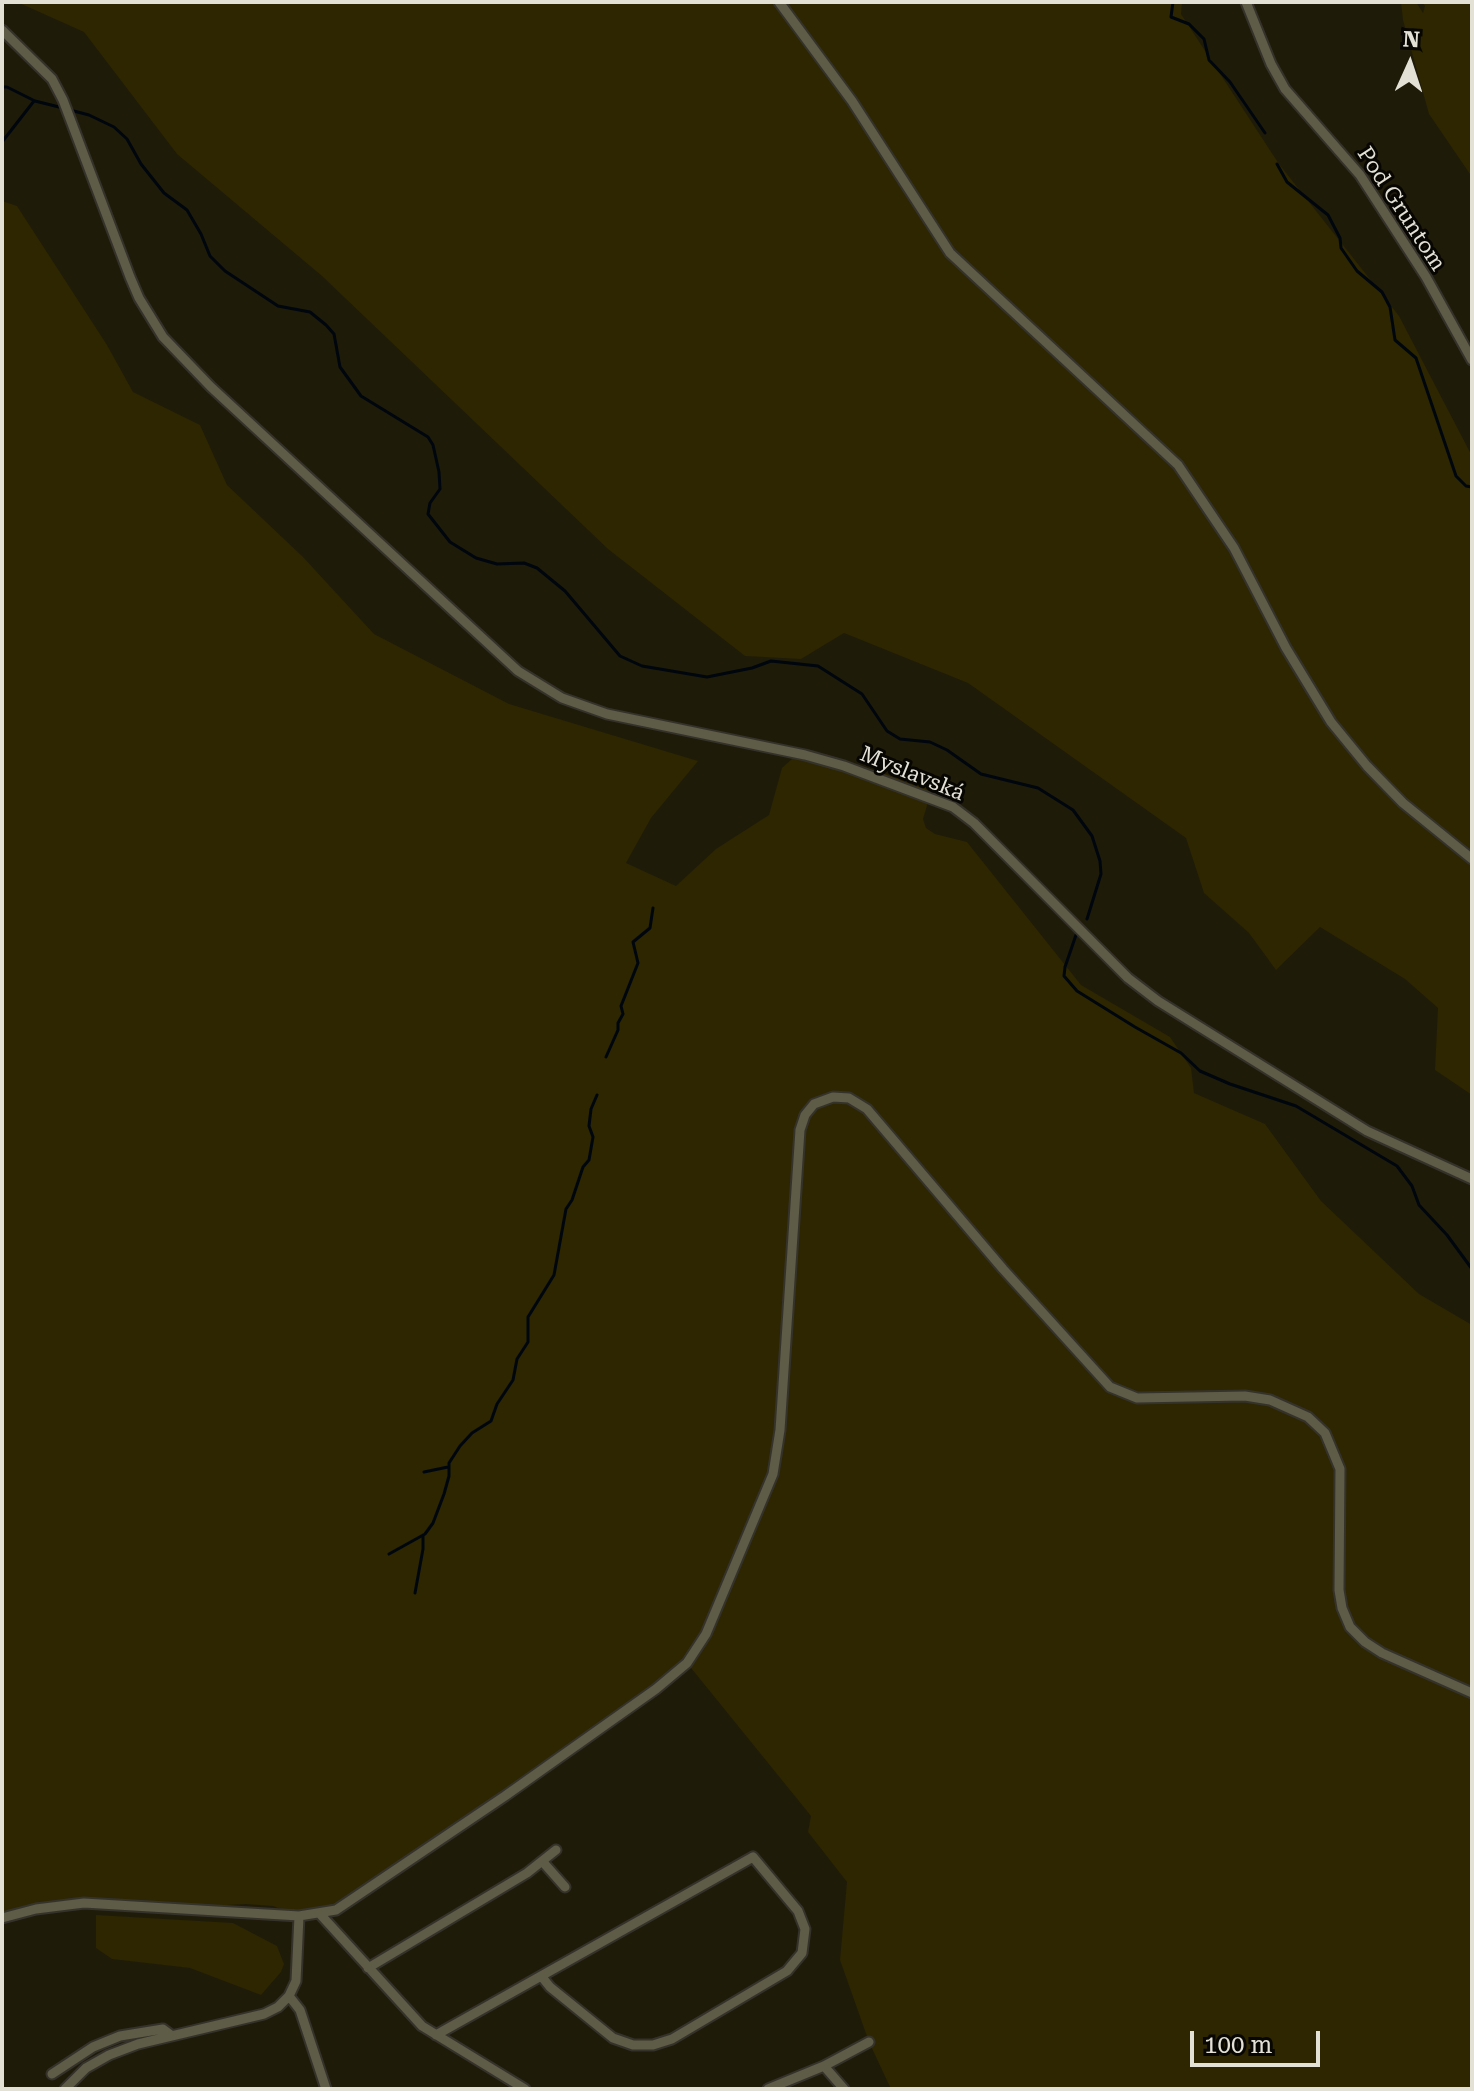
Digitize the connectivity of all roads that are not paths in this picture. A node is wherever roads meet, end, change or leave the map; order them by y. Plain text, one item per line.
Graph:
1 (779, 2) edge
2 (1246, 2) edge
3 (2, 30) edge
4 (1472, 360) edge
5 (1472, 859) edge
6 (1472, 1179) edge
7 (1472, 1693) edge
8 (556, 1850) dead end
9 (542, 1861) junction
10 (565, 1887) dead end
11 (320, 1914) junction
12 (299, 1916) junction
13 (2, 1918) edge
14 (368, 1968) junction
15 (542, 1977) junction
16 (289, 1996) junction
17 (171, 2035) junction
18 (436, 2035) junction
19 (869, 2042) dead end
20 (824, 2066) junction
21 (52, 2074) dead end
22 (65, 2089) edge
23 (326, 2089) edge
24 (525, 2089) edge
25 (768, 2089) edge
26 (844, 2089) edge

1 - 5 street
2 - 4 street, Pod Gruntom
3 - 6 street, Myslavská
7 - 11 street
8 - 9 street
9 - 10 street
9 - 14 street
11 - 12 street
11 - 14 street
12 - 13 street
12 - 16 street
14 - 18 street
15 - 15 street
15 - 18 street
16 - 17 street
16 - 23 street
17 - 21 street
17 - 22 street
18 - 24 street
19 - 20 street
20 - 25 street
20 - 26 street

